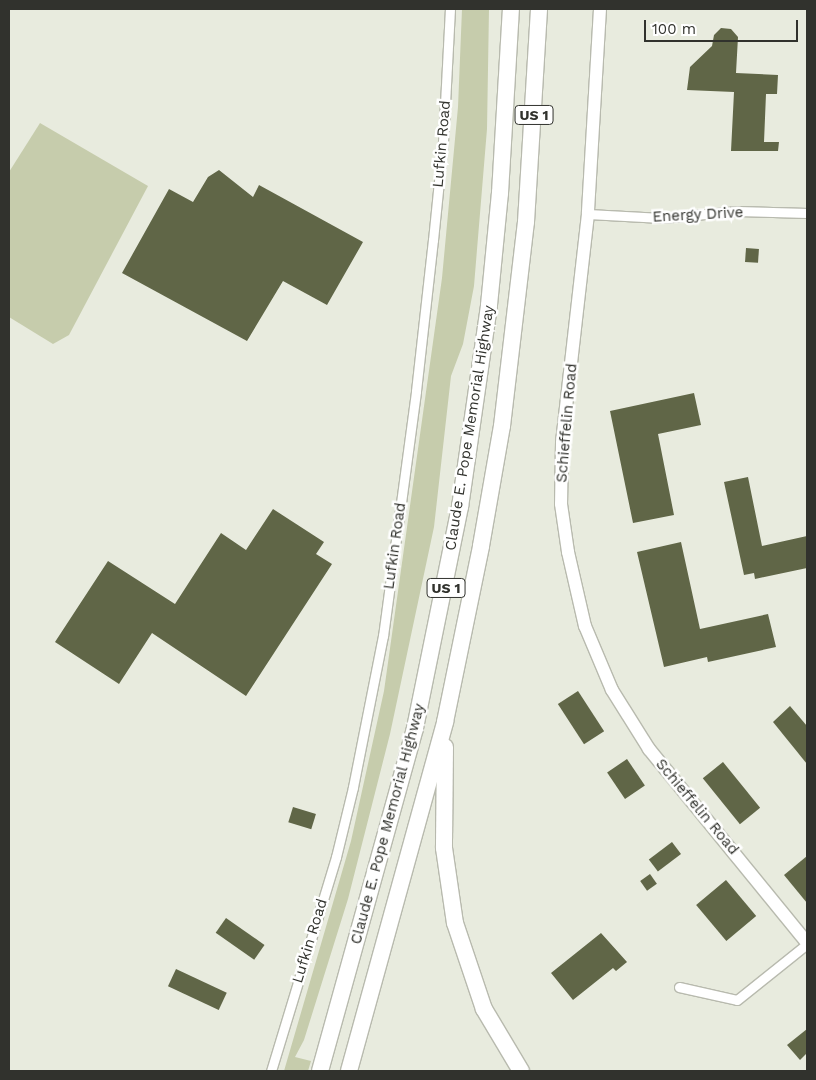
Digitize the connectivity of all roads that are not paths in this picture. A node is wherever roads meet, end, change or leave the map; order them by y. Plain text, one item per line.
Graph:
1 (450, 9) edge
2 (511, 9) edge
3 (539, 9) edge
4 (600, 9) edge
5 (588, 214) junction
6 (807, 214) edge
7 (445, 722) junction
8 (807, 944) edge
9 (679, 987) dead end
10 (271, 1071) edge
11 (320, 1071) edge
12 (348, 1071) edge
13 (521, 1071) edge

1 - 10 street, Lufkin Road
2 - 11 highway, Claude E. Pope Memorial Highway / US 1
3 - 7 highway, Claude E. Pope Memorial Highway / US 1
4 - 5 street, Schieffelin Road
5 - 6 street, Energy Drive
5 - 8 street, Schieffelin Road
7 - 12 highway, Claude E. Pope Memorial Highway / US 1
7 - 13 highway
8 - 9 street

